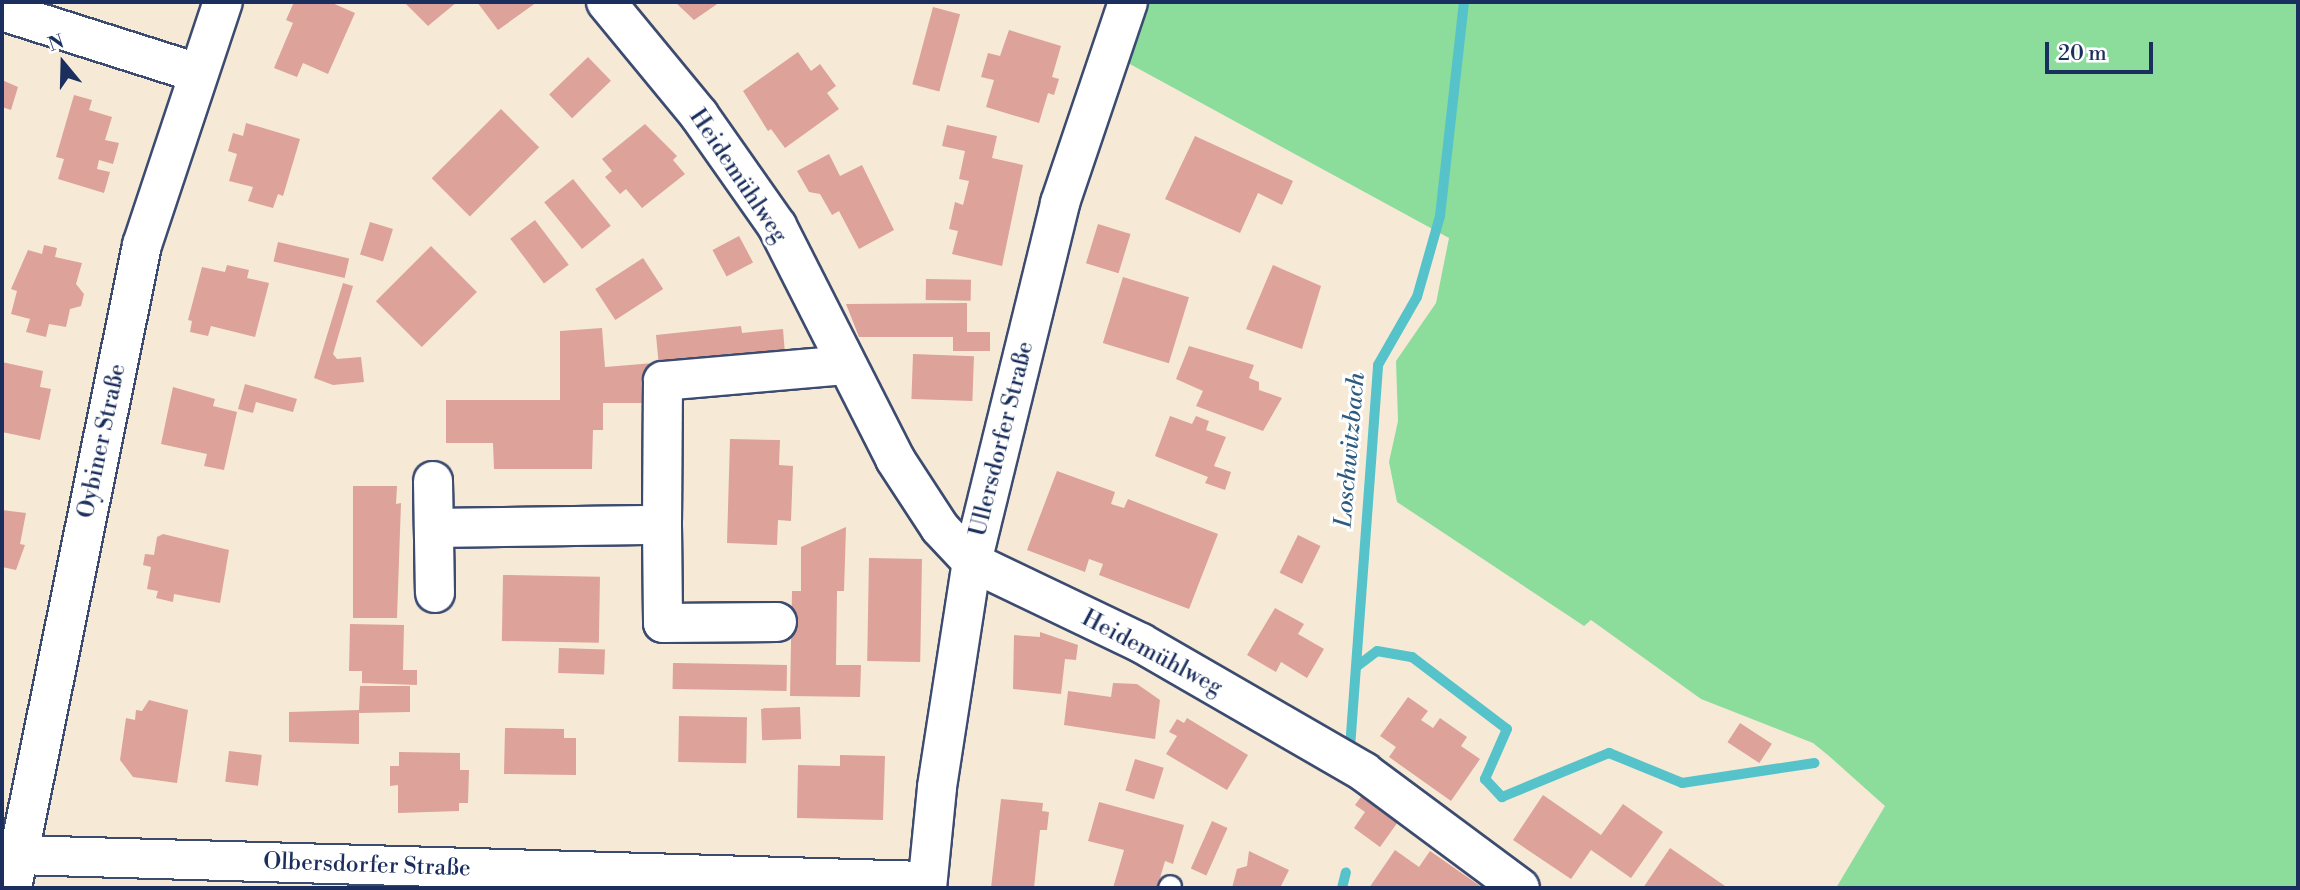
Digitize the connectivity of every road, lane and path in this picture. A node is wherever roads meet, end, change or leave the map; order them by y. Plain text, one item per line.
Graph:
1 (223, 2) edge
2 (606, 2) edge
3 (1128, 2) edge
4 (2, 11) edge
5 (197, 72) junction
6 (846, 365) junction
7 (433, 481) dead end
8 (662, 525) junction
9 (434, 528) junction
10 (972, 562) junction
11 (435, 593) dead end
12 (777, 622) dead end
13 (15, 872) edge
14 (927, 885) edge
15 (1520, 888) edge

1 - 5 street, Oybiner Straße
2 - 6 street, Heidemühlweg
3 - 10 street, Ullersdorfer Straße
4 - 5 street
5 - 13 street, Oybiner Straße
6 - 8 street
6 - 10 street, Heidemühlweg
7 - 9 street
8 - 9 street
8 - 12 street
9 - 11 street
10 - 14 street, Ullersdorfer Straße
10 - 15 street, Heidemühlweg
13 - 14 street, Olbersdorfer Straße

